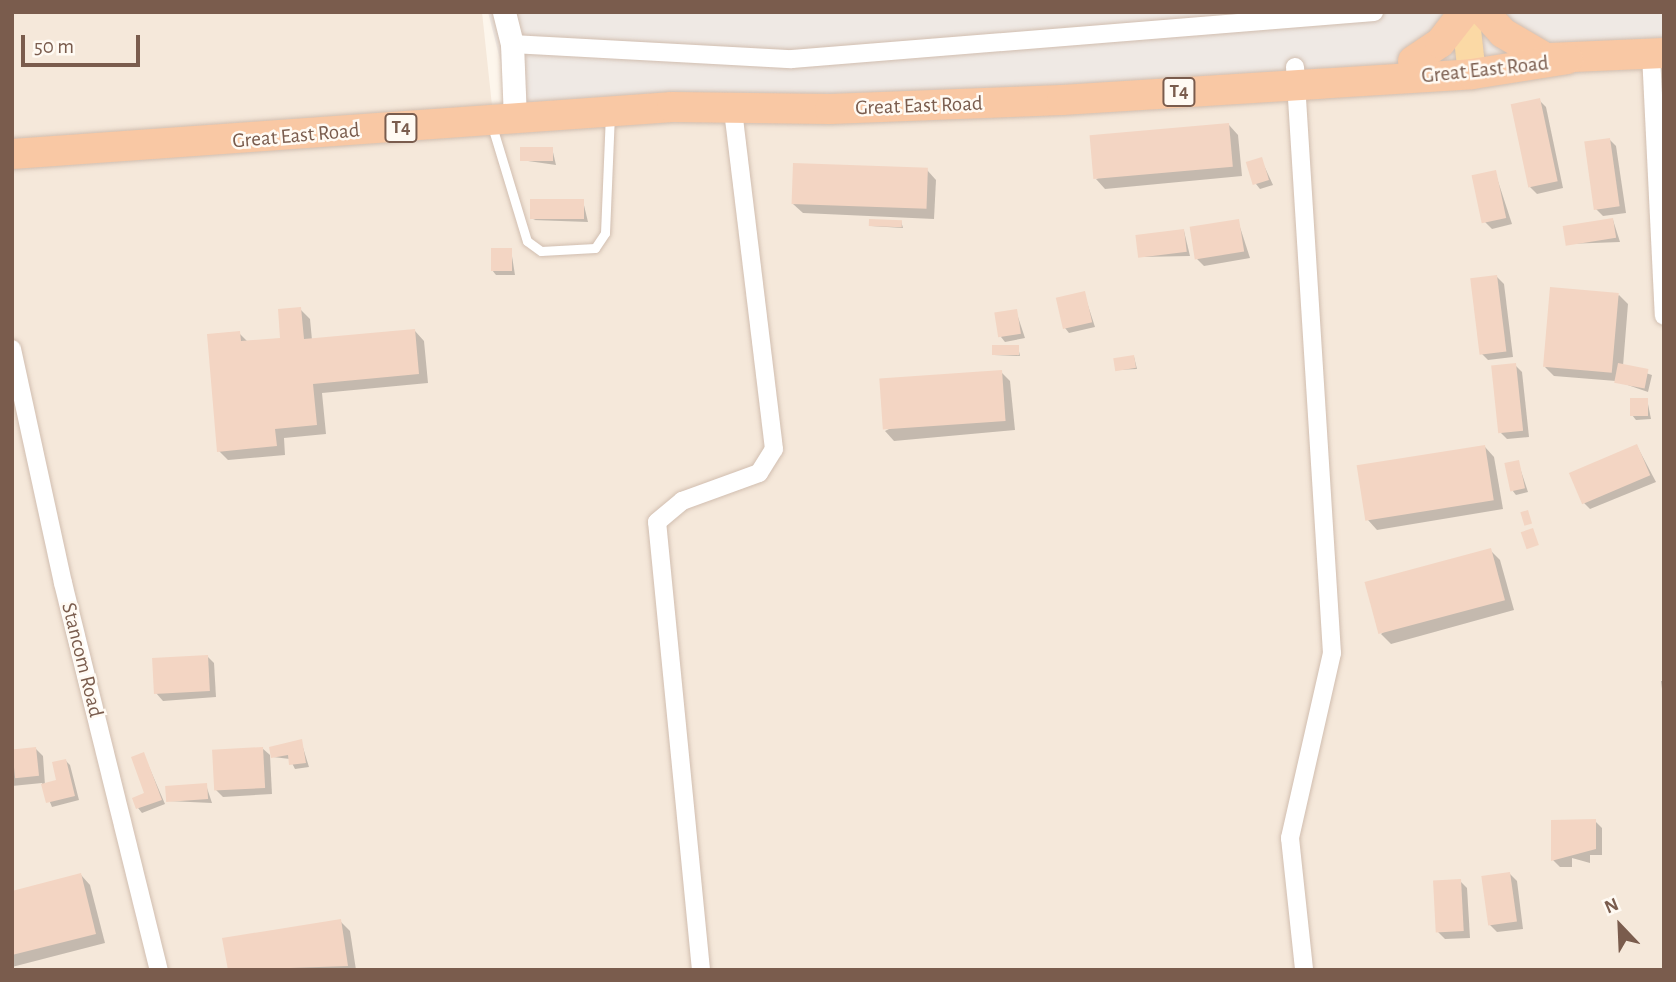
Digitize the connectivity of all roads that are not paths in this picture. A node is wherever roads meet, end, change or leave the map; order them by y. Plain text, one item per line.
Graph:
1 (504, 12) edge
2 (1374, 12) edge
3 (1465, 12) edge
4 (1483, 12) edge
5 (1287, 18) edge
6 (512, 44) junction
7 (1657, 53) edge
8 (1556, 58) junction
9 (1413, 61) junction
10 (1481, 66) junction
11 (1295, 76) junction
12 (733, 108) junction
13 (610, 113) junction
14 (503, 119) junction
15 (12, 154) edge
16 (1664, 316) edge
17 (12, 349) edge
18 (159, 970) edge
19 (701, 970) edge
20 (1304, 970) edge

1 - 6 street
2 - 5 street
3 - 9 highway
3 - 10 main road
4 - 8 highway
4 - 10 main road
5 - 6 street
6 - 14 street
7 - 8 highway, T4
7 - 16 street
8 - 10 highway, Great East Road / T4
9 - 10 highway, Great East Road / T4
9 - 11 highway, Great East Road / T4
10 - 11 highway, Great East Road / T4
11 - 12 highway, Great East Road / T4
11 - 20 street
12 - 13 highway, Great East Road / T4
12 - 19 street
13 - 14 highway, Great East Road / T4
13 - 14 lane
14 - 15 highway, Great East Road / T4
17 - 18 street, Stancom Road

